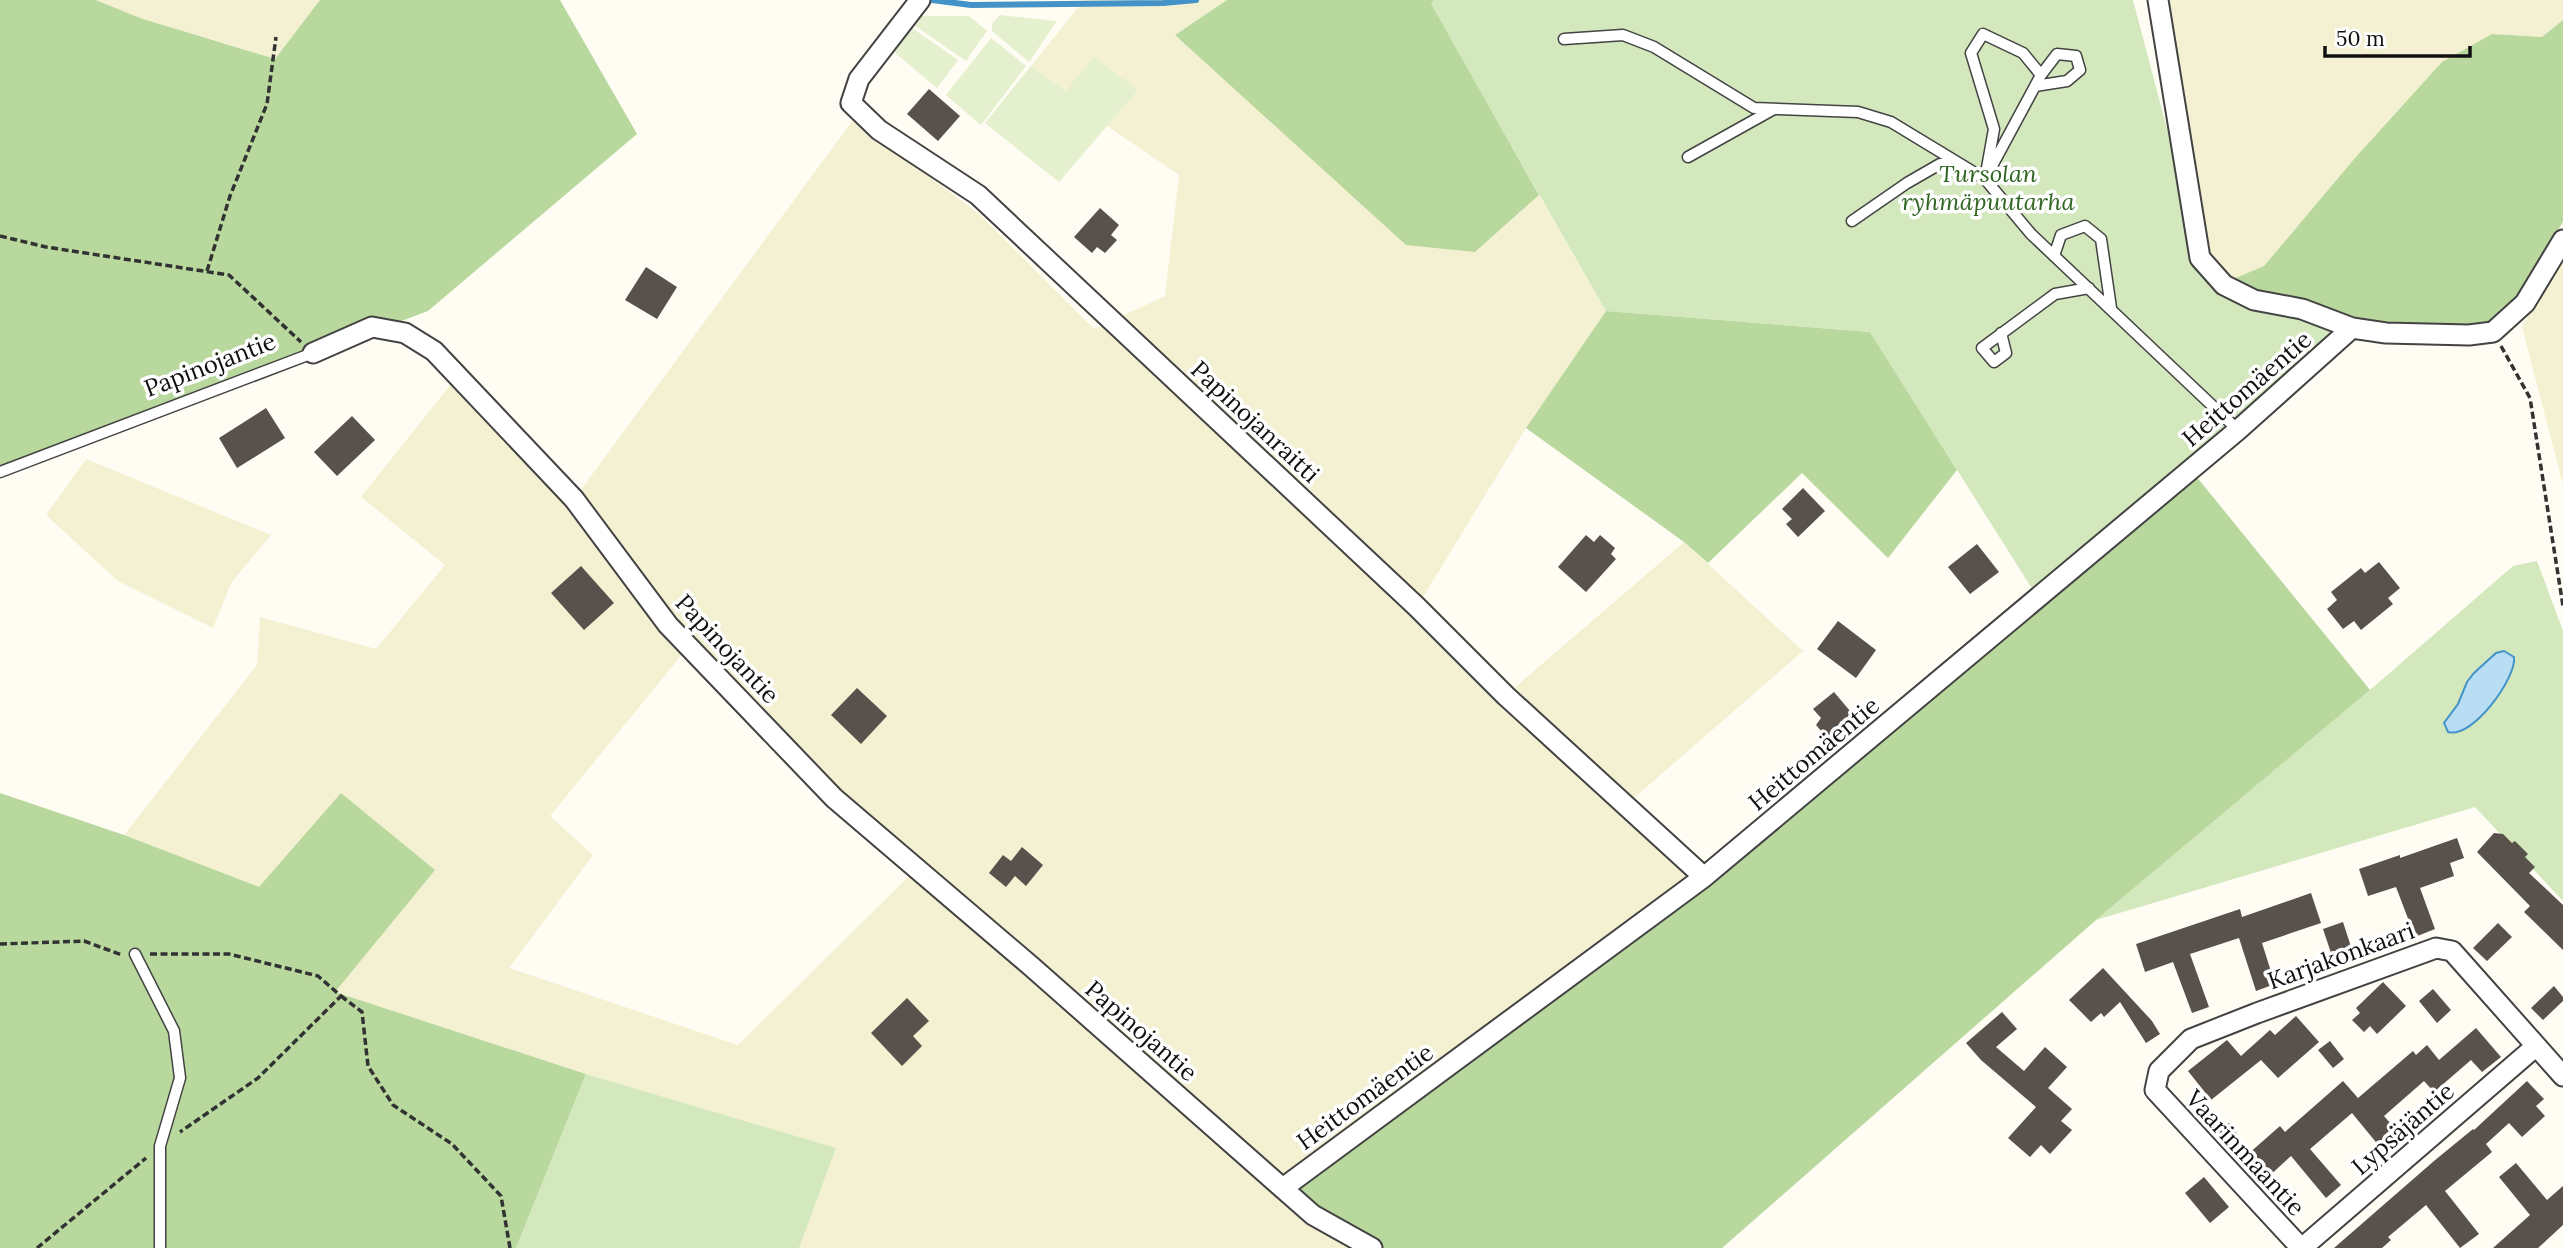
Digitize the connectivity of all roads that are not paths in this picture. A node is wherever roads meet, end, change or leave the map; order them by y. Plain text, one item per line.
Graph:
1 (2158, 0) edge
2 (916, 5) edge
3 (1564, 39) dead end
4 (2041, 75) junction
5 (2035, 86) junction
6 (1774, 109) junction
7 (1688, 157) dead end
8 (1961, 164) junction
9 (1985, 179) junction
10 (1852, 221) dead end
11 (2563, 240) edge
12 (2054, 256) junction
13 (2089, 288) junction
14 (2111, 309) junction
15 (2352, 328) junction
16 (2001, 333) dead end
17 (313, 353) joint
18 (2238, 430) junction
19 (0, 472) edge
20 (1704, 877) junction
21 (135, 954) dead end
22 (2535, 1047) junction
23 (2563, 1076) edge
24 (2155, 1090) joint
25 (1283, 1188) junction
26 (160, 1248) edge
27 (1372, 1248) edge
28 (2301, 1248) edge

1 - 15 street, Heittomäentie
2 - 20 street, Papinojanraitti
3 - 6 lane
4 - 5 lane
4 - 5 lane
4 - 9 lane
5 - 9 lane
6 - 7 lane
6 - 8 lane
8 - 9 lane
8 - 10 lane
9 - 12 lane
11 - 15 street, Heittomäentie
12 - 13 lane
12 - 14 lane
13 - 14 lane
13 - 16 lane
14 - 18 lane
15 - 18 street, Heittomäentie
17 - 19 lane, Papinojantie
17 - 25 street, Papinojantie
18 - 20 street, Heittomäentie
20 - 25 street, Heittomäentie
21 - 26 lane
22 - 23 street, Karjakonkaari
22 - 24 street, Karjakonkaari
22 - 28 street, Lypsäjäntie
24 - 28 street, Vaarinmaantie
25 - 27 street, Papinojantie

